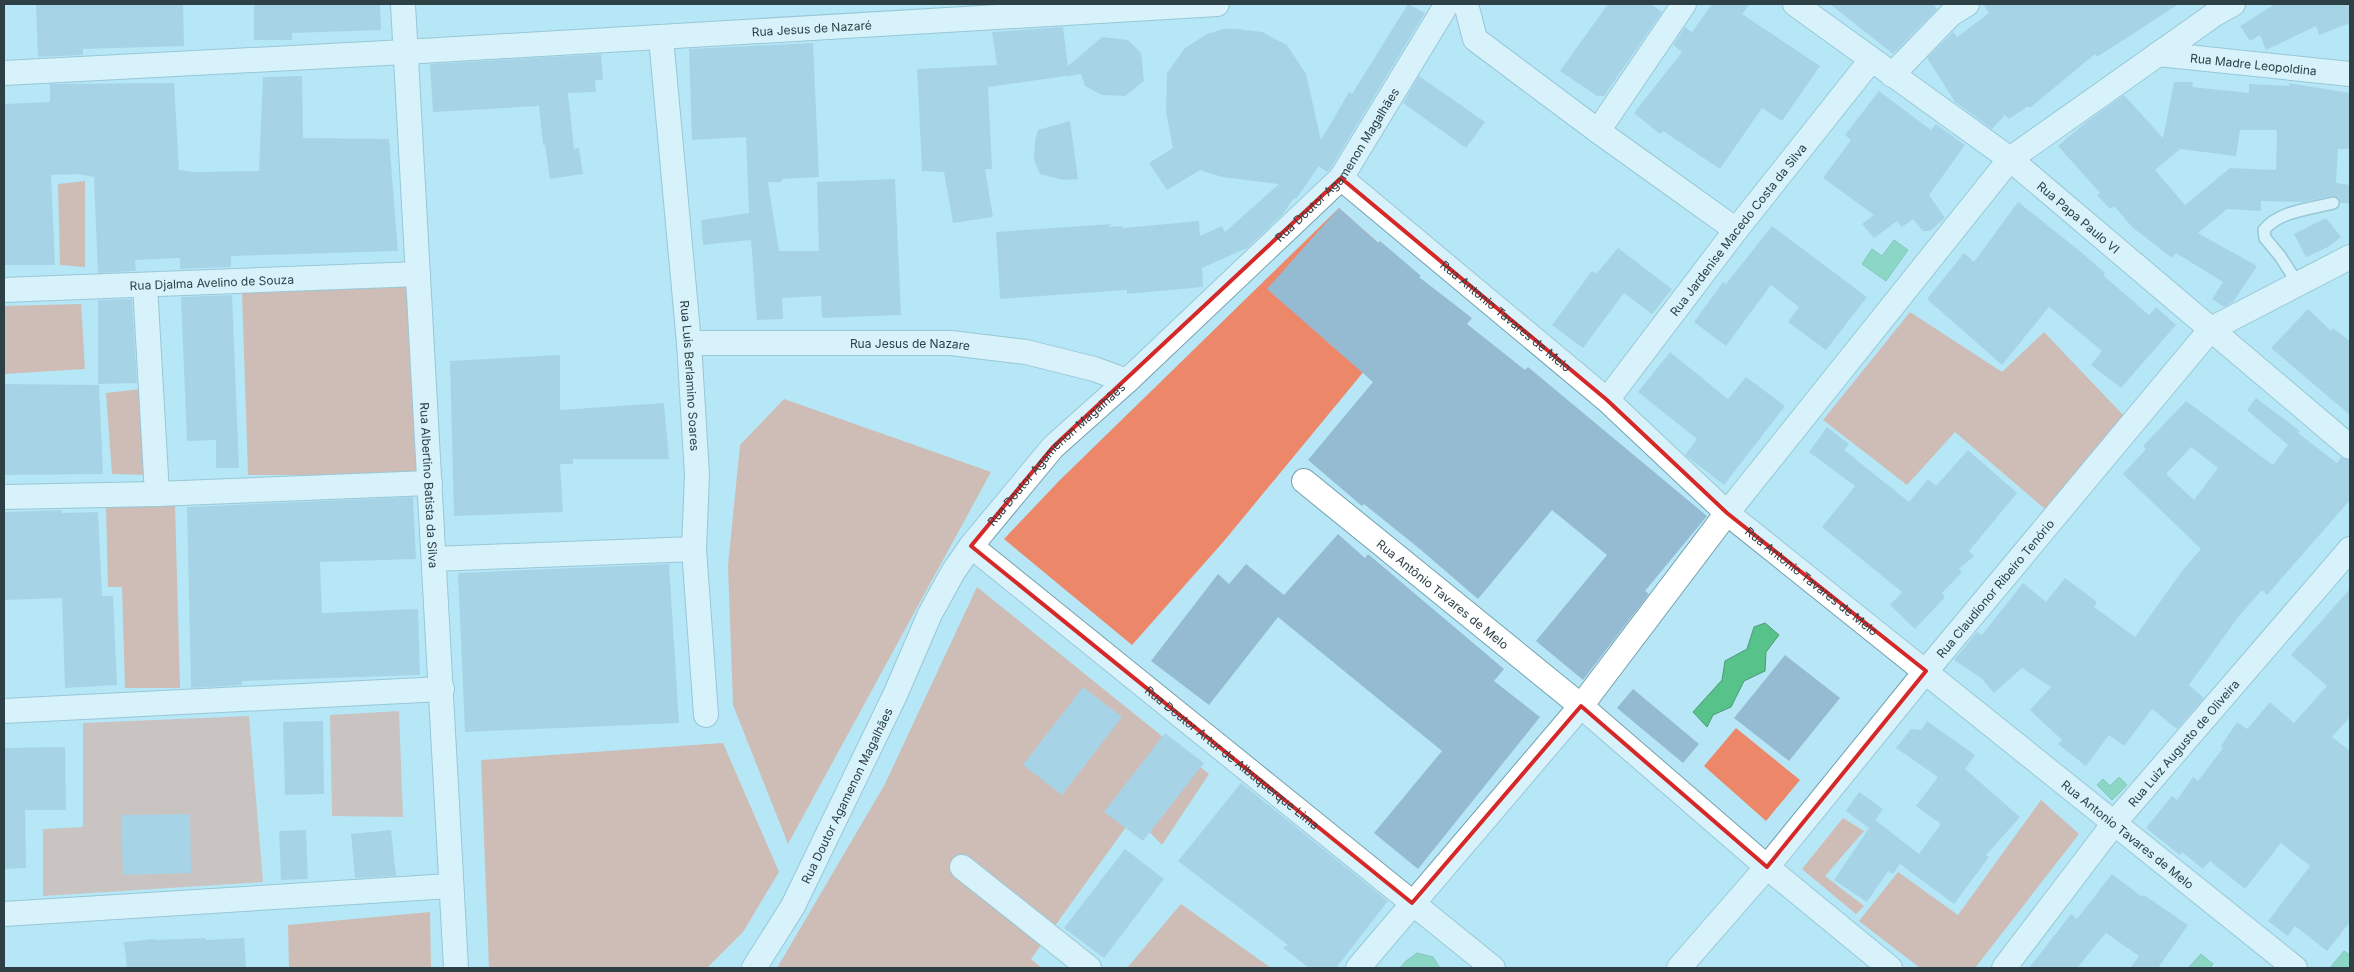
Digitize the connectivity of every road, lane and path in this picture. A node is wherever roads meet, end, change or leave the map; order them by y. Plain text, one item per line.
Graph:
1 (403, 4) edge
2 (1218, 4) edge
3 (1447, 4) edge
4 (1466, 4) edge
5 (1684, 4) edge
6 (1801, 5) edge
7 (1176, 6) edge
8 (1956, 7) edge
9 (2219, 7) edge
10 (918, 13) edge
11 (661, 38) junction
12 (405, 52) junction
13 (2158, 54) junction
14 (1871, 60) junction
15 (4, 73) edge
16 (2350, 74) edge
17 (1892, 75) junction
18 (1598, 132) junction
19 (2010, 160) junction
20 (1341, 178) junction
21 (2333, 203) dead end
22 (1736, 230) junction
23 (2350, 257) edge
24 (418, 274) junction
25 (2298, 284) junction
26 (145, 285) junction
27 (4, 290) edge
28 (2211, 330) junction
29 (689, 342) junction
30 (1127, 381) junction
31 (1607, 400) junction
32 (2350, 447) edge
33 (1304, 481) dead end
34 (430, 483) junction
35 (157, 494) junction
36 (4, 497) edge
37 (1727, 513) junction
38 (971, 546) junction
39 (2350, 549) edge
40 (694, 550) junction
41 (434, 559) junction
42 (1926, 671) junction
43 (442, 689) junction
44 (1581, 706) junction
45 (4, 711) edge
46 (706, 715) dead end
47 (2115, 822) junction
48 (1766, 866) junction
49 (962, 867) dead end
50 (450, 886) junction
51 (1412, 903) junction
52 (4, 914) edge
53 (456, 968) edge
54 (754, 968) edge
55 (1089, 968) edge
56 (1358, 968) edge
57 (1493, 968) edge
58 (1679, 968) edge
59 (1890, 968) edge
60 (2004, 968) edge
61 (2294, 968) edge

1 - 12 street, Rua Albertino Batista da Silva
2 - 7 street, Rua Jesus de Nazaré
3 - 20 street, Rua Doutor Agamenon Magalhães
4 - 18 street
5 - 18 street
6 - 14 street, Rua Papa Paulo VI
7 - 10 street, Rua Jesus de Nazaré
8 - 17 street
9 - 13 street
10 - 11 street, Rua Jesus de Nazaré
11 - 12 street, Rua Jesus de Nazaré
11 - 29 street, Rua Luis Berlamino Soares
12 - 15 street, Rua Jesus de Nazaré
12 - 24 street, Rua Albertino Batista da Silva
13 - 16 street, Rua Madre Leopoldina
13 - 19 street
14 - 17 street, Rua Papa Paulo VI
14 - 22 street, Rua Jardenise Macedo Costa da Silva
17 - 19 street, Rua Papa Paulo VI
18 - 22 street
19 - 28 street, Rua Papa Paulo VI
19 - 37 street
20 - 30 street, Rua Doutor Agamenon Magalhães
20 - 31 street, Rua Antonio Tavares de Melo
21 - 25 lane
22 - 31 street, Rua Jardenise Macedo Costa da Silva
23 - 25 street, Rua Claudionor Ribeiro Tenório
24 - 26 street, Rua Djalma Avelino de Souza
24 - 34 street, Rua Albertino Batista da Silva
25 - 28 street, Rua Claudionor Ribeiro Tenório
26 - 27 street, Rua Djalma Avelino de Souza
26 - 35 street
28 - 32 street, Rua Papa Paulo VI
28 - 42 street, Rua Claudionor Ribeiro Tenório
29 - 30 street, Rua Jesus de Nazare
29 - 40 street, Rua Luis Berlamino Soares
30 - 38 street, Rua Doutor Agamenon Magalhães
31 - 37 street, Rua Antonio Tavares de Melo
33 - 44 street, Rua Antônio Tavares de Melo
34 - 35 street
34 - 41 street, Rua Albertino Batista da Silva
35 - 36 street
37 - 42 street, Rua Antonio Tavares de Melo
37 - 44 street
38 - 51 street, Rua Doutor Artur de Albuquerque Lima
38 - 54 street, Rua Doutor Agamenon Magalhães
39 - 47 street, Rua Luiz Augusto de Oliveira
40 - 41 street
40 - 46 street, Rua Luis Berlamino Soares
41 - 43 street, Rua Albertino Batista da Silva
42 - 47 street, Rua Antonio Tavares de Melo
42 - 48 street, Rua Claudionor Ribeiro Tenório
43 - 45 street
43 - 50 street, Rua Albertino Batista da Silva
44 - 48 street, Rua Antônio Tavares de Melo
44 - 51 street
47 - 60 street, Rua Luiz Augusto de Oliveira
47 - 61 street, Rua Antonio Tavares de Melo
48 - 58 street, Rua Claudionor Ribeiro Tenório
48 - 59 street
49 - 55 street
50 - 52 street
50 - 53 street, Rua Albertino Batista da Silva
51 - 56 street
51 - 57 street, Rua Doutor Artur de Albuquerque Lima

